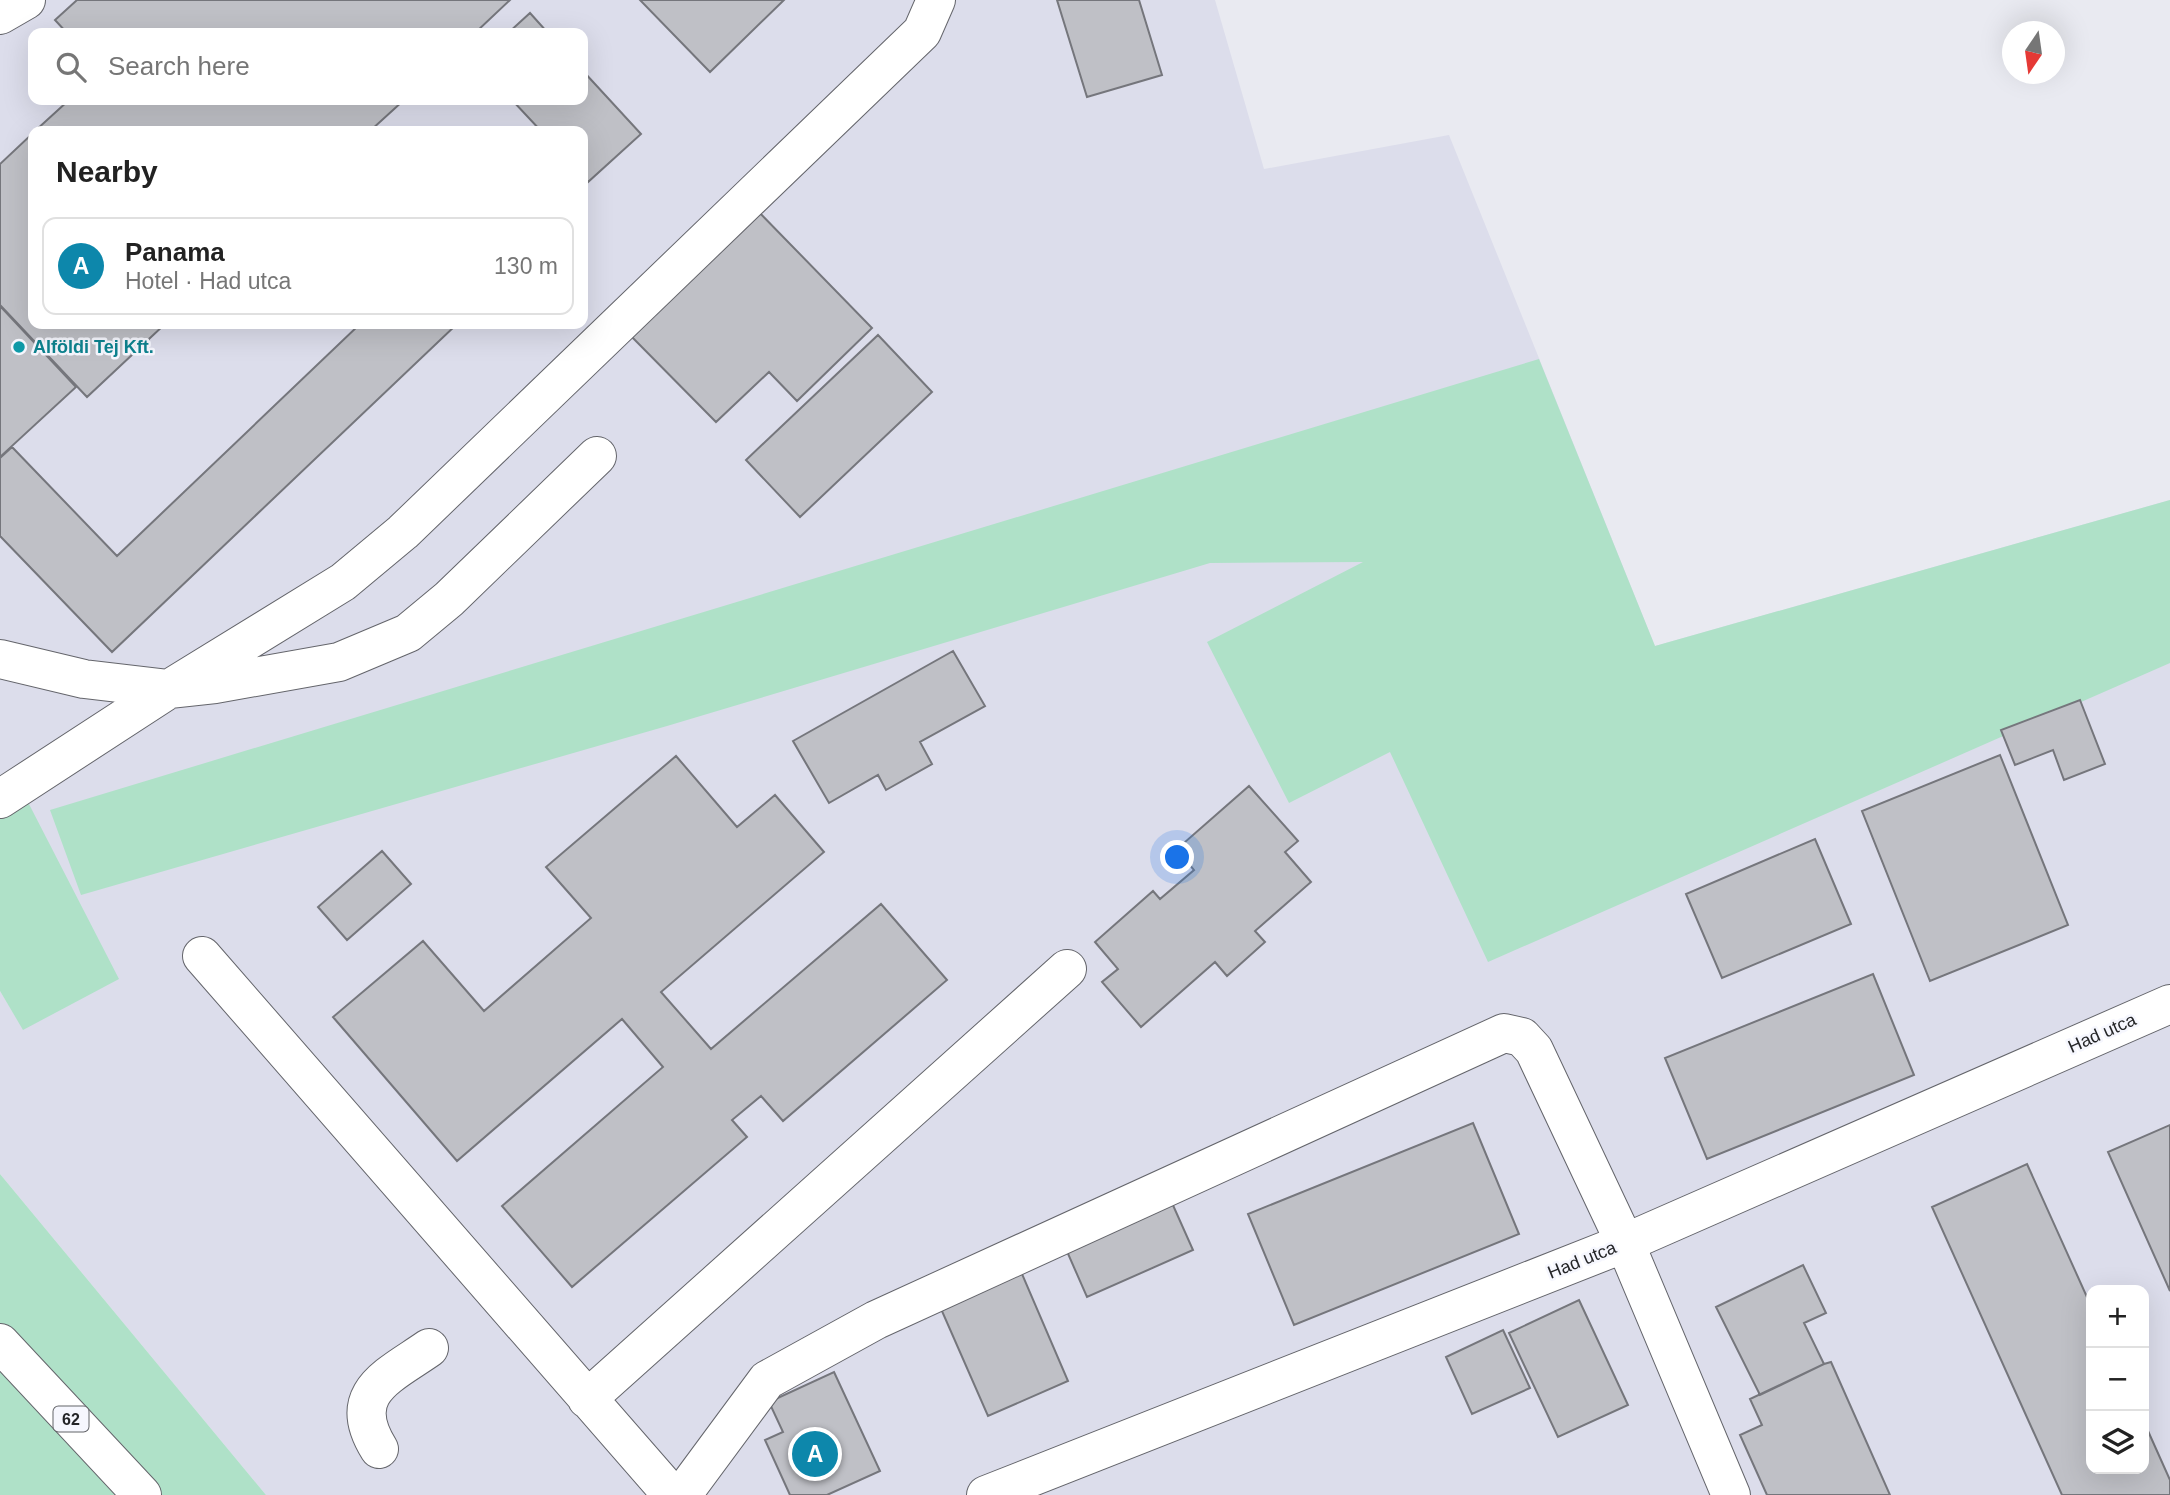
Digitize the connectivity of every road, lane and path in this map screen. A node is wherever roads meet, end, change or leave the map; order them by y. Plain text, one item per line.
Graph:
1 (26, 0) edge
2 (936, 0) edge
3 (0, 15) edge
4 (597, 456) dead end
5 (0, 659) edge
6 (169, 689) junction
7 (0, 799) edge
8 (202, 956) dead end
9 (1067, 969) dead end
10 (2170, 1004) edge
11 (1625, 1243) junction
12 (0, 1343) edge
13 (429, 1348) dead end
14 (587, 1399) junction
15 (380, 1449) dead end
16 (142, 1495) edge
17 (672, 1495) edge
18 (682, 1495) edge
19 (986, 1495) edge
20 (1731, 1495) edge

1 - 3 street
2 - 6 street
4 - 6 street
5 - 6 street
6 - 7 street
8 - 14 street
9 - 14 street
10 - 11 street, Had utca
11 - 18 street
11 - 19 street, Had utca
11 - 20 street
12 - 16 street, 62
13 - 15 street
14 - 17 street

